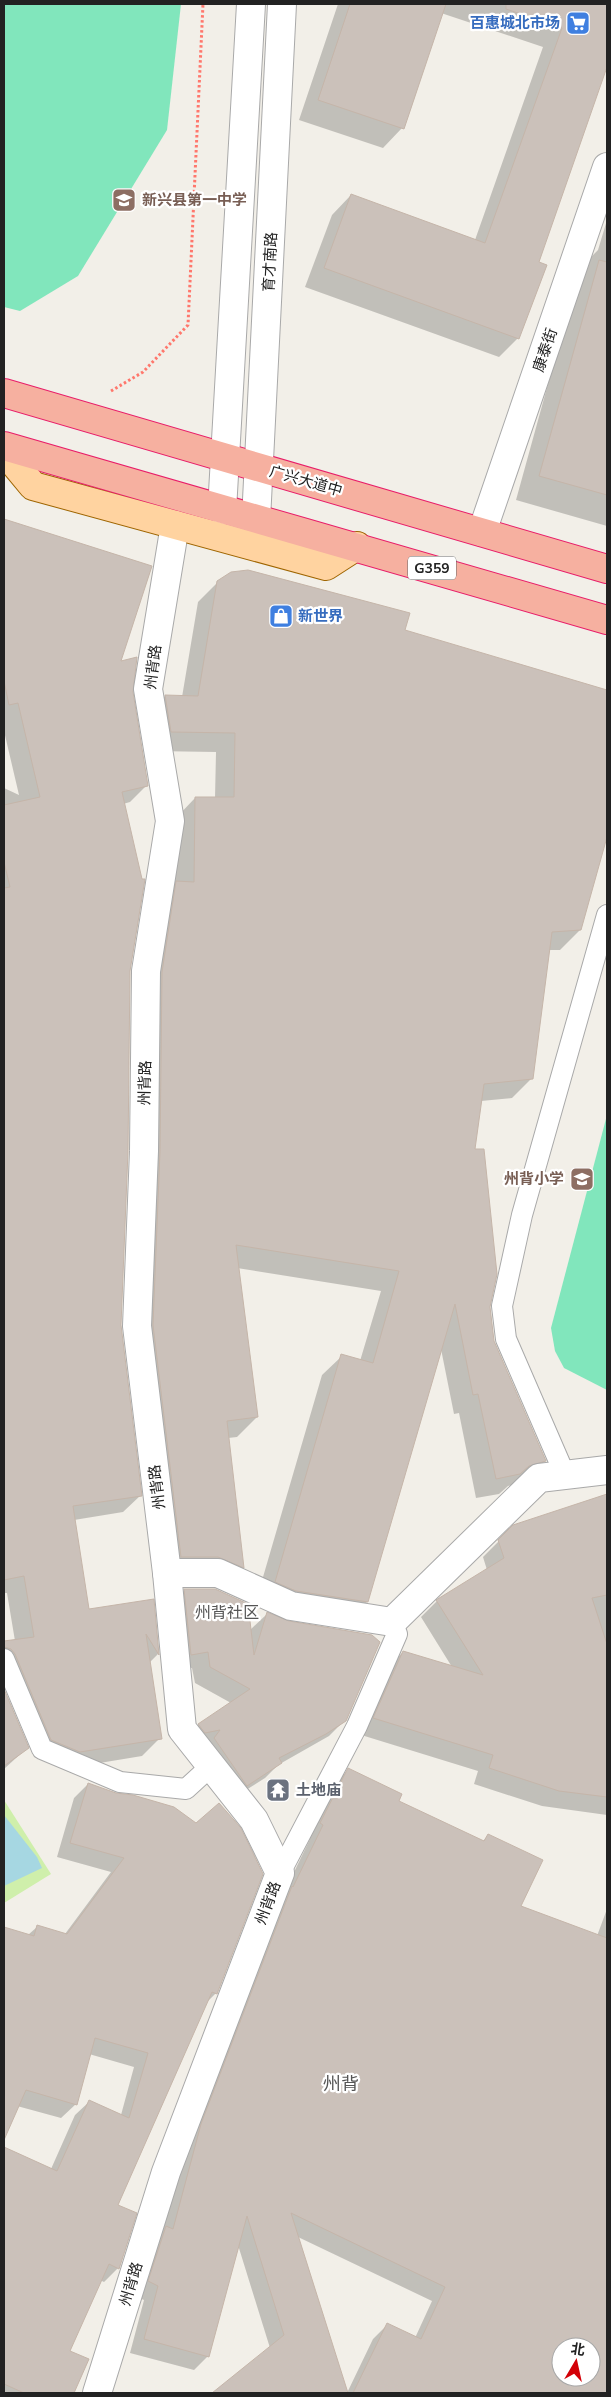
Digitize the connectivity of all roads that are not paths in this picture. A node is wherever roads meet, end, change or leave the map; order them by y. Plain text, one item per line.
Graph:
1 (251, 4) edge
2 (282, 4) edge
3 (607, 166) edge
4 (4, 392) edge
5 (4, 446) edge
6 (4, 451) edge
7 (225, 456) junction
8 (260, 467) junction
9 (222, 510) junction
10 (256, 520) junction
11 (175, 525) junction
12 (482, 532) junction
13 (357, 546) junction
14 (607, 570) edge
15 (607, 620) edge
16 (607, 915) edge
17 (607, 1470) edge
18 (565, 1475) junction
19 (167, 1573) junction
20 (392, 1622) junction
21 (4, 1659) edge
22 (211, 1766) junction
23 (280, 1873) junction
24 (97, 2393) edge

1 - 7 street
2 - 8 street, 育才南路
3 - 12 street, 康泰街
4 - 7 highway, 广兴大道中
5 - 9 highway, G359
6 - 11 main road
7 - 8 highway, 广兴大道中
7 - 9 street
8 - 10 street, 育才南路
8 - 12 highway, 广兴大道中
9 - 10 highway, G359
10 - 13 highway, G359
11 - 13 main road
11 - 19 street, 州背路
12 - 14 highway, 广兴大道中
13 - 15 highway, G359
16 - 18 lane
17 - 18 street
18 - 20 street
19 - 20 street
19 - 22 street, 州背路
20 - 23 lane
21 - 22 lane
22 - 23 street, 州背路
23 - 24 street, 州背路

